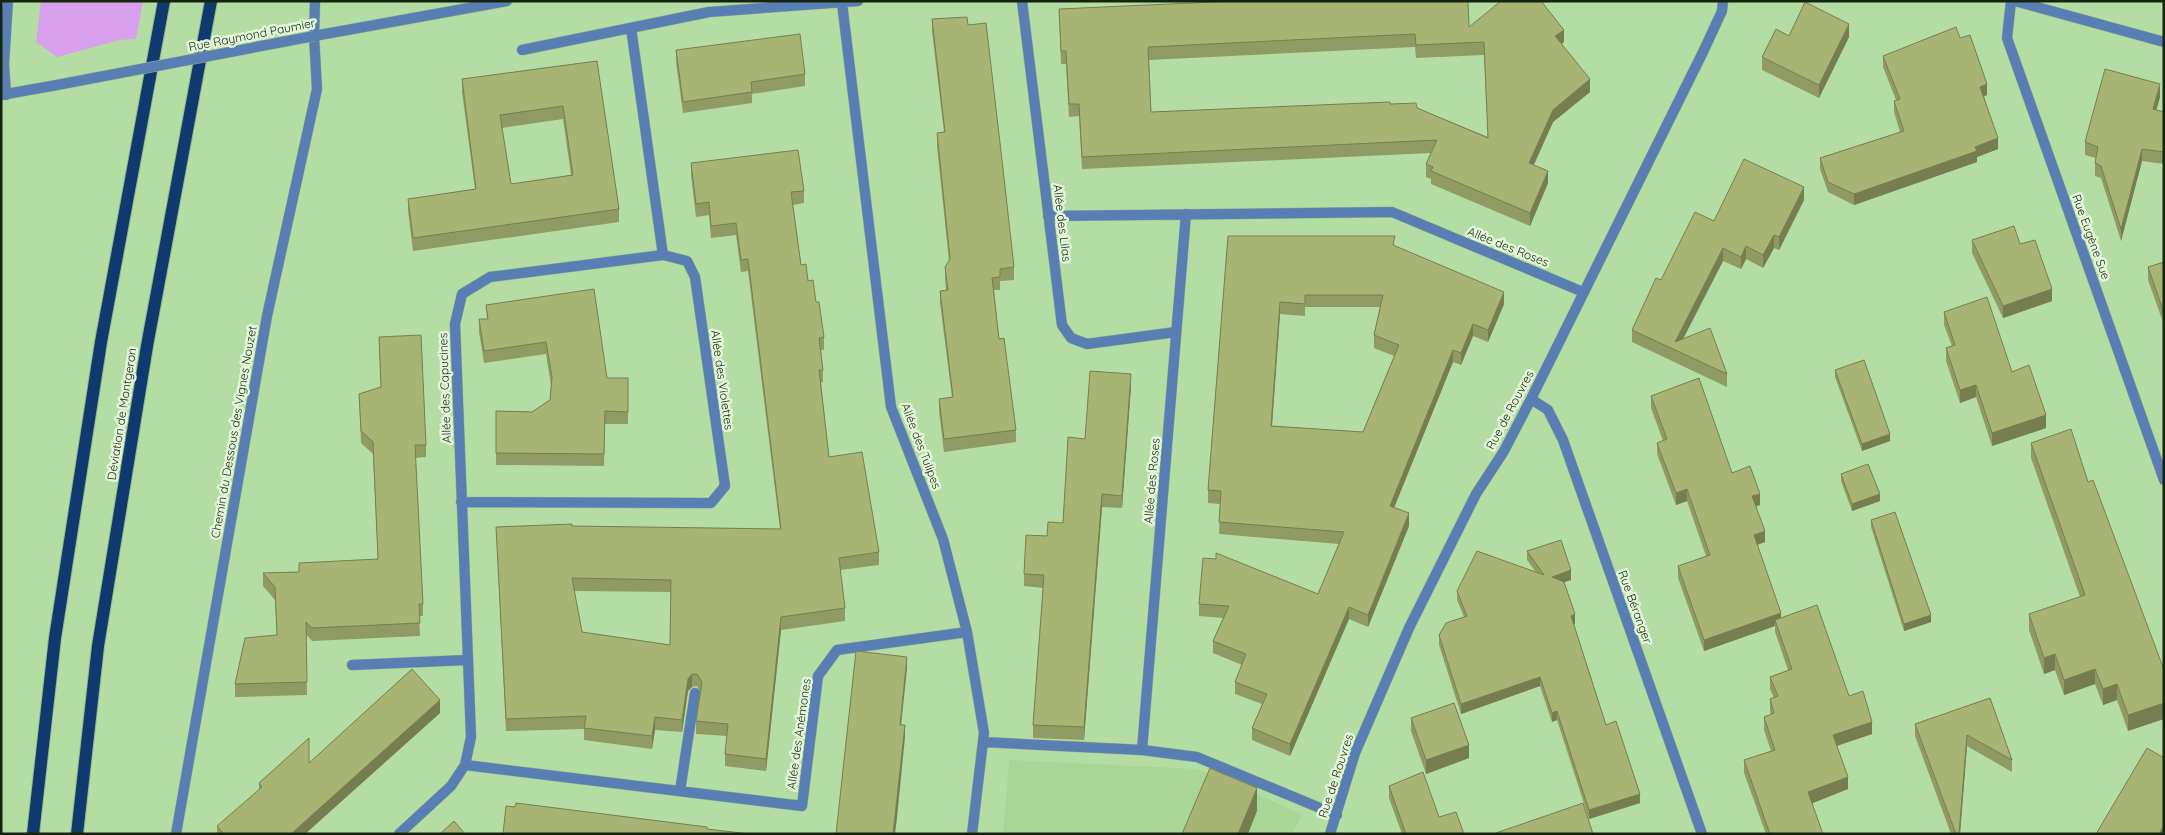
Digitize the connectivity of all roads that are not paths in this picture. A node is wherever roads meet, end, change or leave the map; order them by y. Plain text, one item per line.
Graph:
1 (8, 1) edge
2 (164, 1) edge
3 (211, 1) edge
4 (315, 1) edge
5 (507, 1) edge
6 (858, 1) edge
7 (1022, 1) edge
8 (1723, 1) edge
9 (2011, 1) edge
10 (2015, 1) edge
11 (842, 3) junction
12 (631, 28) junction
13 (314, 36) junction
14 (2164, 42) edge
15 (522, 50) dead end
16 (4, 95) edge
17 (1186, 214) junction
18 (1048, 216) junction
19 (664, 255) junction
20 (1584, 292) junction
21 (1176, 332) junction
22 (1531, 399) junction
23 (2164, 480) edge
24 (460, 502) junction
25 (967, 632) junction
26 (468, 660) junction
27 (352, 665) dead end
28 (695, 693) dead end
29 (983, 742) junction
30 (1142, 750) junction
31 (465, 765) junction
32 (680, 791) junction
33 (1336, 815) junction
34 (33, 834) edge
35 (77, 834) edge
36 (176, 834) edge
37 (399, 834) edge
38 (972, 834) edge
39 (1330, 834) edge
40 (1702, 834) edge

1 - 16 street
2 - 34 main road
3 - 35 main road, Déviation de Montgeron
4 - 13 street, Chemin du Dessous des Vignes Nouzet
5 - 13 street, Rue Raymond Paumier
6 - 11 street
7 - 18 street, Allée des Lilas
8 - 20 street, Rue de Rouvres
9 - 23 street, Rue Eugène Sue
10 - 14 street
11 - 12 street
11 - 25 street, Allée des Tulipes
12 - 15 street
12 - 19 street
13 - 16 street, Rue Raymond Paumier, bridge
13 - 36 street, Chemin du Dessous des Vignes Nouzet
17 - 18 street, Allée des Roses
17 - 20 street, Allée des Roses
17 - 21 street, Allée des Roses
18 - 21 street, Allée des Lilas
19 - 24 street, Allée des Capucines
19 - 24 street, Allée des Violettes
20 - 22 street, Rue de Rouvres
21 - 30 street, Allée des Roses
22 - 33 street, Rue de Rouvres
22 - 40 street, Rue Béranger
24 - 26 street, Allée des Capucines
25 - 29 street, Allée des Tulipes
25 - 32 street, Allée des Anémones
26 - 27 street
26 - 31 street, Allée des Capucines
28 - 32 street
29 - 30 street
29 - 38 street, Allée des Tulipes
30 - 33 street
31 - 32 street, Allée des Anémones
31 - 37 street, Allée des Capucines
33 - 39 street, Rue de Rouvres

